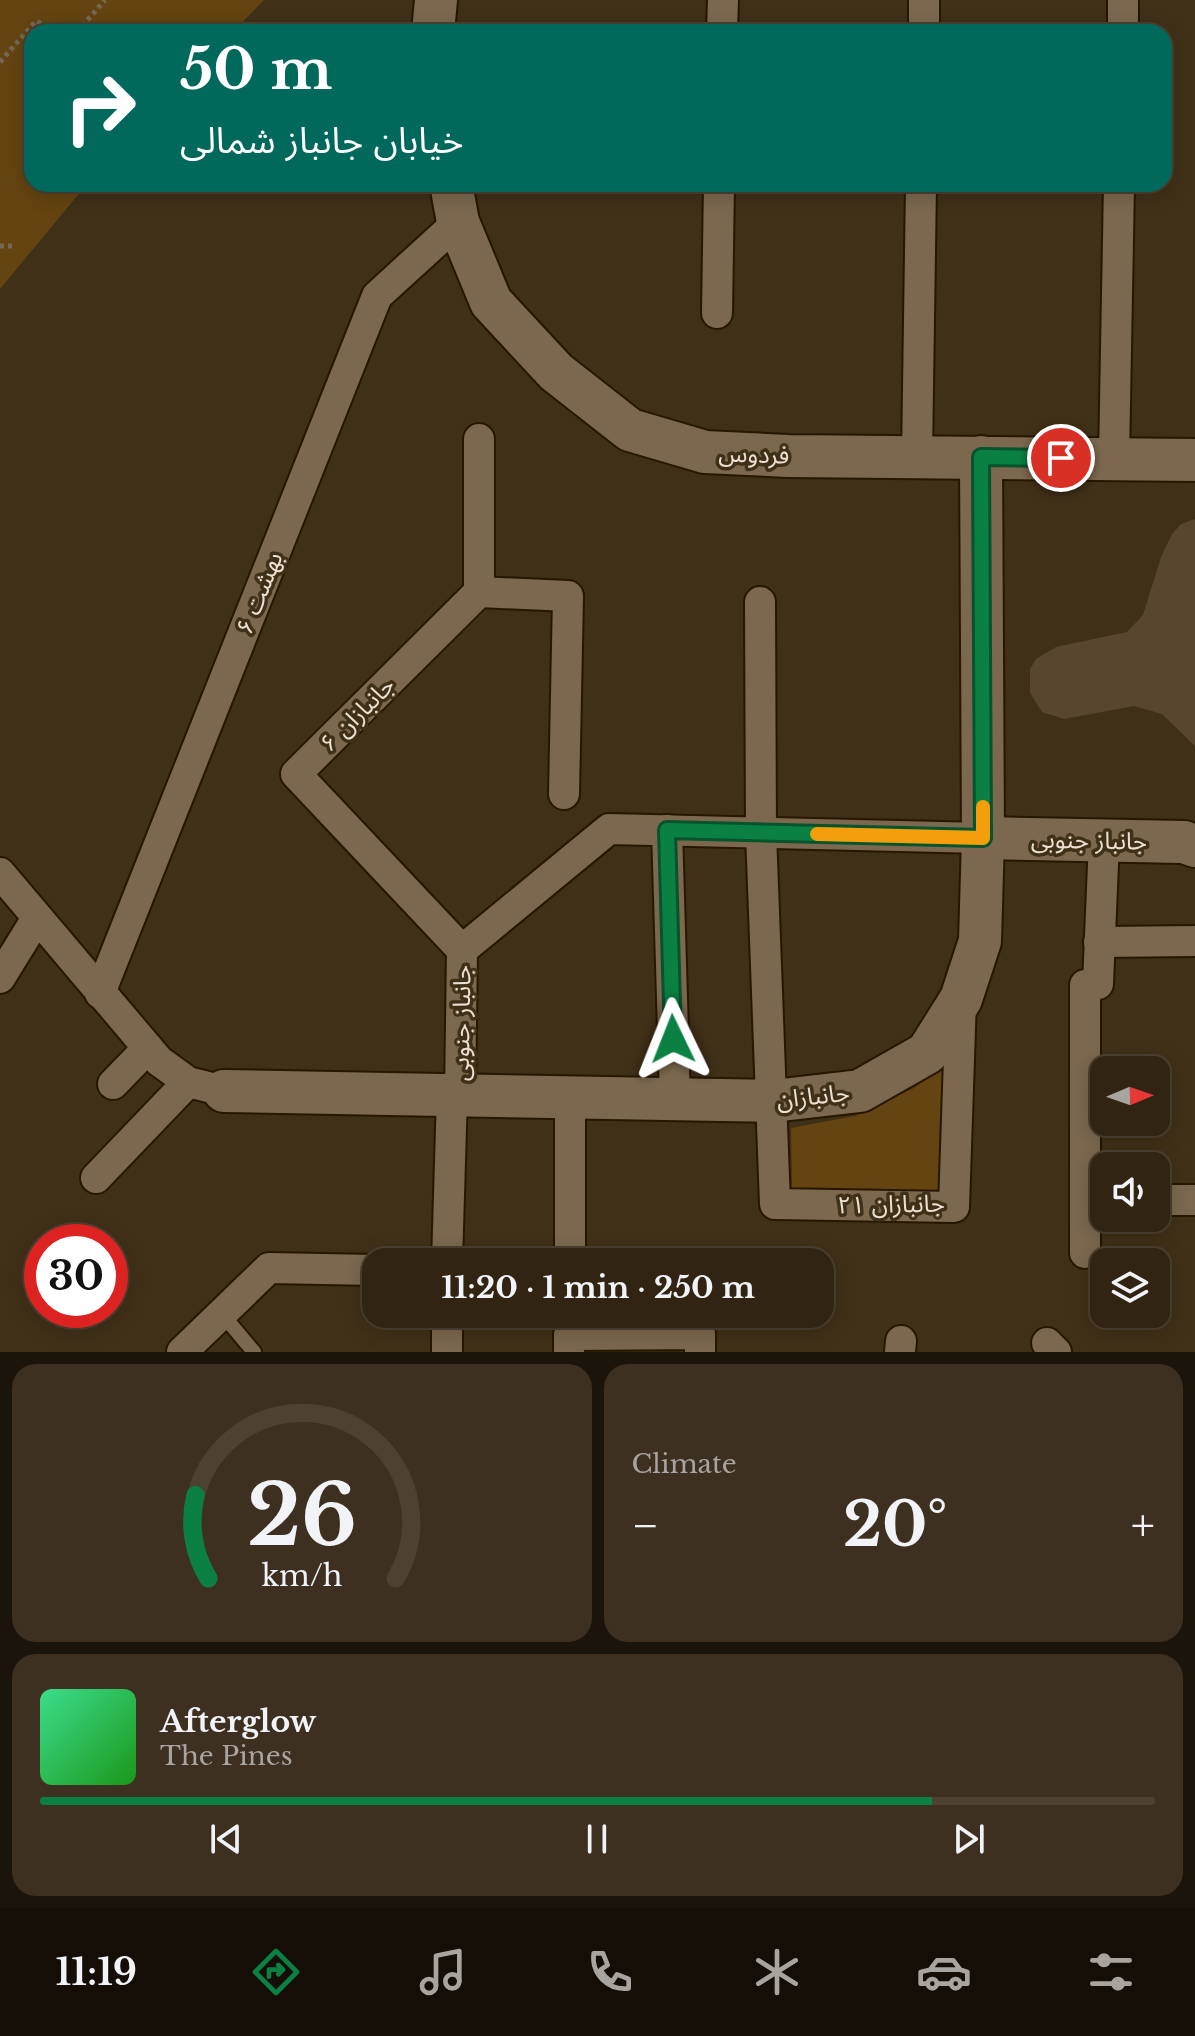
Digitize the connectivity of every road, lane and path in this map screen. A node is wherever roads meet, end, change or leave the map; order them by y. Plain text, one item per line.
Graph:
1 (105, 0) edge
2 (436, 0) edge
3 (723, 0) edge
4 (924, 0) edge
5 (1123, 0) edge
6 (84, 24) edge
7 (434, 24) edge
8 (722, 24) edge
9 (924, 24) edge
10 (1123, 24) edge
11 (24, 35) edge
12 (0, 62) edge
13 (719, 192) edge
14 (921, 192) edge
15 (1119, 192) edge
16 (455, 203) edge
17 (0, 246) edge
18 (16, 246) dead end
19 (717, 313) dead end
20 (479, 439) dead end
21 (917, 456) junction
22 (981, 457) junction
23 (1114, 459) junction
24 (1195, 460) edge
25 (479, 592) junction
26 (760, 602) dead end
27 (564, 794) dead end
28 (667, 830) junction
29 (761, 833) junction
30 (983, 838) junction
31 (1104, 840) junction
32 (1195, 846) edge
33 (0, 873) edge
34 (37, 918) junction
35 (1195, 941) edge
36 (1099, 942) junction
37 (462, 950) junction
38 (0, 978) edge
39 (100, 993) junction
40 (961, 999) junction
41 (148, 1048) junction
42 (113, 1084) dead end
43 (206, 1087) junction
44 (456, 1095) junction
45 (570, 1097) junction
46 (675, 1099) junction
47 (773, 1101) junction
48 (1092, 1152) edge
49 (96, 1178) dead end
50 (1170, 1200) edge
51 (1195, 1200) edge
52 (1090, 1224) edge
53 (448, 1248) edge
54 (570, 1248) edge
55 (1085, 1253) dead end
56 (362, 1270) edge
57 (222, 1314) junction
58 (447, 1328) edge
59 (182, 1352) edge
60 (254, 1352) edge
61 (447, 1352) edge
62 (569, 1352) edge
63 (700, 1352) edge

1 - 6 path
2 - 7 street
3 - 8 street
4 - 9 street
5 - 10 street
11 - 12 path
13 - 19 street
14 - 21 street
15 - 23 street
16 - 21 street, فردوس
16 - 39 street, بهشت ۶
17 - 18 path
20 - 25 street
21 - 22 street, فردوس
22 - 23 street, فردوس
22 - 30 street, جانبازان
23 - 24 street, فردوس
25 - 27 street
25 - 37 street, جانبازان ۶
26 - 29 street
28 - 29 street
28 - 37 street
28 - 46 street
29 - 30 street
29 - 47 street
30 - 31 street, جانباز جنوبی
30 - 40 street, جانبازان
31 - 32 street, جانباز جنوبی
31 - 36 street
33 - 34 street
34 - 38 street
34 - 39 street
35 - 36 street
36 - 48 street
37 - 44 street, جانباز جنوبی
39 - 41 street
40 - 47 street, جانبازان
40 - 47 street, جانبازان ۲۱
41 - 42 street
41 - 43 street
43 - 44 street, جانبازان
43 - 49 street
44 - 45 street, جانبازان
44 - 53 street, جانباز جنوبی
45 - 46 street, جانبازان
45 - 54 street
46 - 47 street, جانبازان
50 - 51 street
52 - 55 street
56 - 57 street
57 - 59 street
57 - 60 lane
58 - 61 street
62 - 63 street

